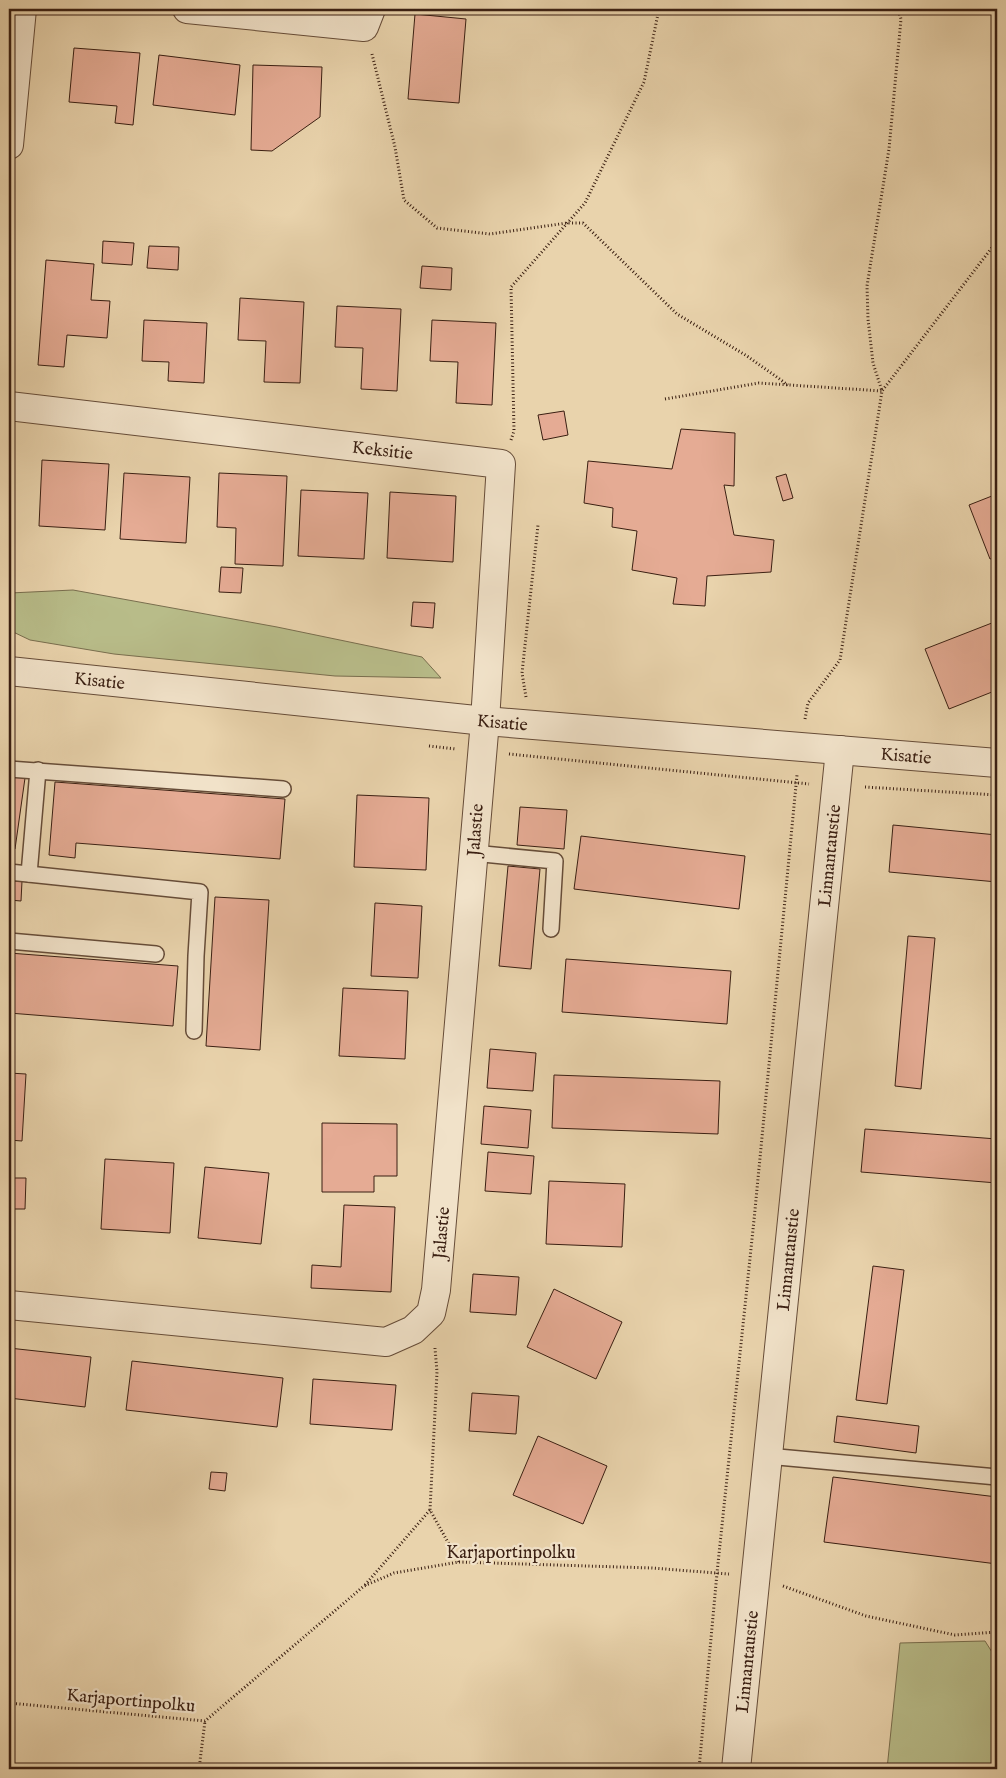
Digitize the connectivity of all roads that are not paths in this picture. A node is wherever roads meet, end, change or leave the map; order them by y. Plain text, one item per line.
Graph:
1 (22, 9) edge
2 (187, 9) edge
3 (368, 18) edge
4 (9, 145) edge
5 (9, 406) edge
6 (9, 671) edge
7 (484, 721) junction
8 (840, 750) junction
9 (997, 763) edge
10 (9, 769) edge
11 (38, 770) junction
12 (283, 789) dead end
13 (473, 854) junction
14 (9, 872) edge
15 (29, 874) junction
16 (551, 928) dead end
17 (9, 941) edge
18 (156, 954) dead end
19 (194, 1031) dead end
20 (9, 1305) edge
21 (767, 1456) junction
22 (997, 1477) edge
23 (736, 1769) edge

1 - 4 street
2 - 3 street
5 - 7 street, Keksitie
6 - 7 street, Kisatie
7 - 8 street, Kisatie
7 - 13 street, Jalastie
8 - 9 street, Kisatie
8 - 21 street, Linnantaustie
10 - 11 lane
11 - 12 lane
11 - 15 lane
13 - 16 lane
13 - 20 street, Jalastie
14 - 15 lane
15 - 19 lane
17 - 18 lane
21 - 22 lane
21 - 23 street, Linnantaustie

